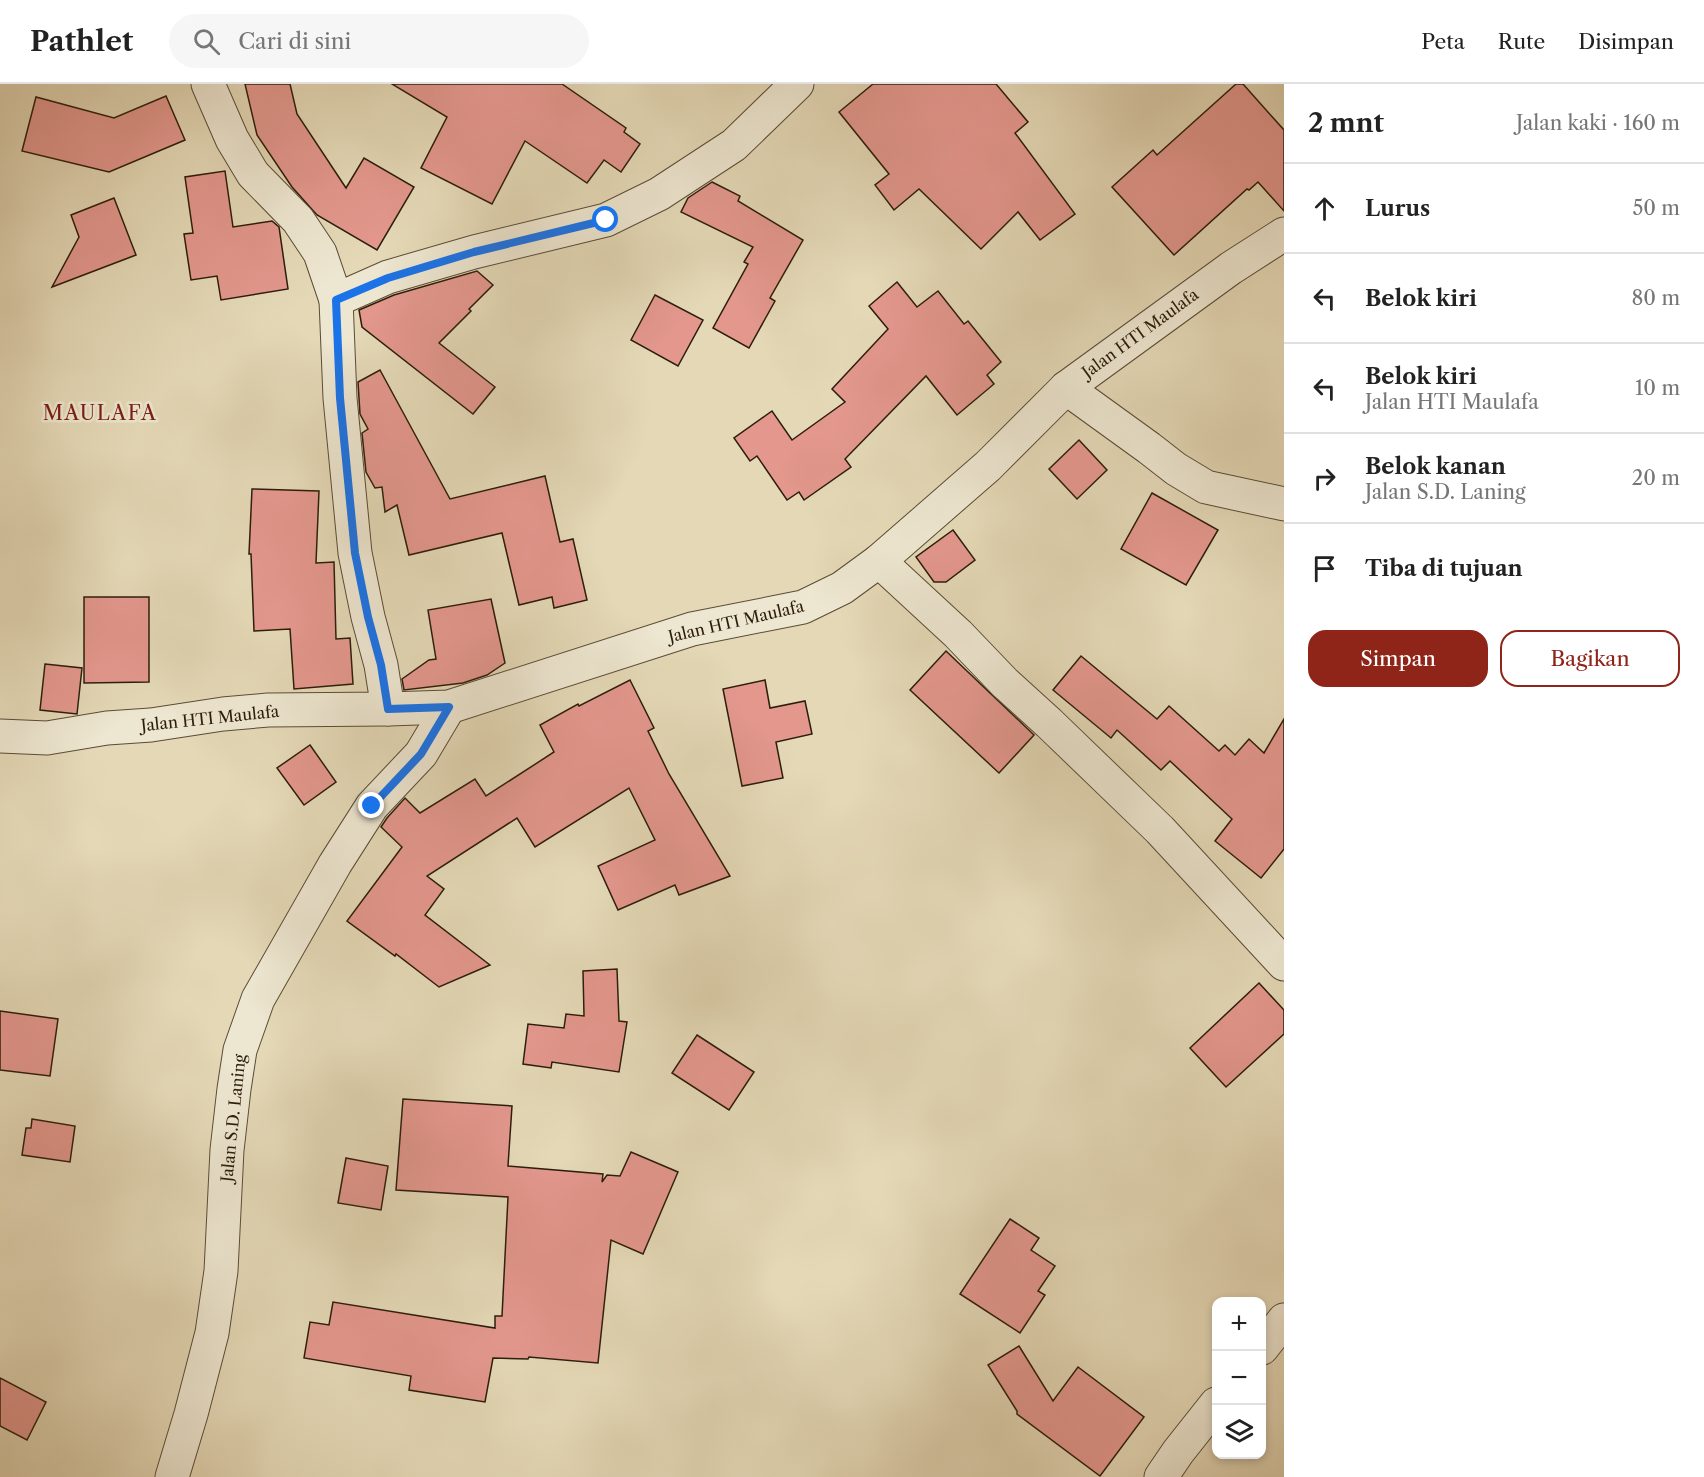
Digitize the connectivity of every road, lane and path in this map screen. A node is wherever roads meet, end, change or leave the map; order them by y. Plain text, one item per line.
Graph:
1 (208, 84) edge
2 (797, 84) edge
3 (1284, 234) edge
4 (336, 300) junction
5 (1066, 388) junction
6 (1284, 504) edge
7 (879, 561) junction
8 (449, 707) junction
9 (388, 709) junction
10 (0, 736) edge
11 (1284, 964) edge
12 (1284, 1320) edge
13 (1266, 1343) edge
14 (1215, 1405) edge
15 (172, 1477) edge
16 (1161, 1477) edge

1 - 4 street
2 - 4 street
3 - 5 street, Jalan HTI Maulafa
4 - 9 street
5 - 6 street
5 - 7 street, Jalan HTI Maulafa
7 - 8 street, Jalan HTI Maulafa
7 - 11 street
8 - 9 street, Jalan HTI Maulafa
8 - 15 street, Jalan S.D. Laning
9 - 10 street, Jalan HTI Maulafa
12 - 13 street
14 - 16 street

